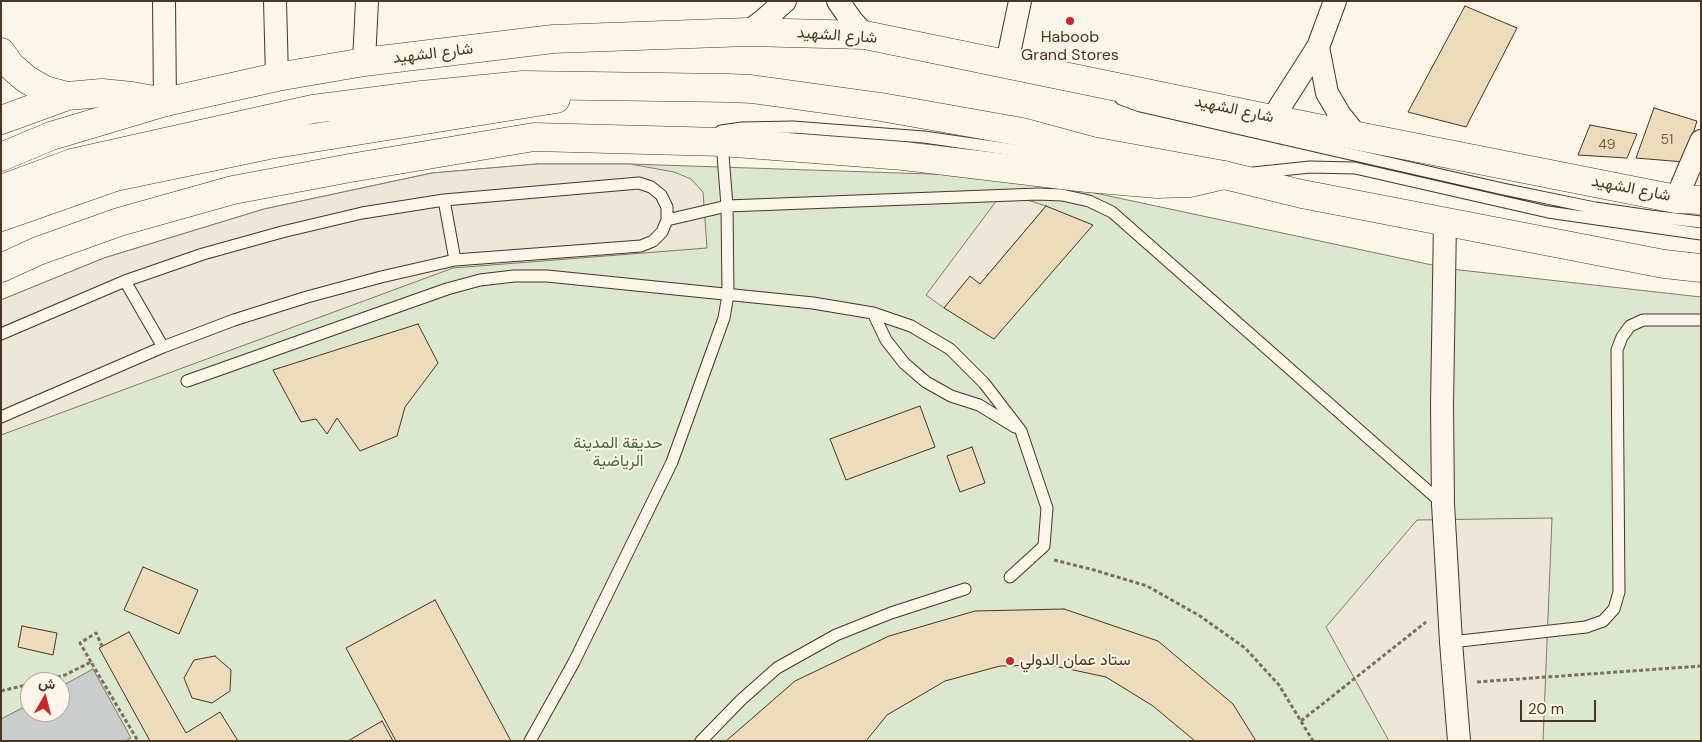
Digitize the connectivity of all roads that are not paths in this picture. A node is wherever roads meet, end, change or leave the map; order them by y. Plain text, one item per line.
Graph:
1 (164, 1) edge
2 (275, 1) edge
3 (367, 1) edge
4 (785, 1) edge
5 (838, 1) edge
6 (1020, 1) edge
7 (1336, 1) edge
8 (748, 32) junction
9 (865, 35) junction
10 (1318, 47) junction
11 (1, 52) edge
12 (364, 62) junction
13 (1007, 63) junction
14 (277, 77) junction
15 (1094, 81) junction
16 (631, 87) junction
17 (67, 96) junction
18 (165, 102) junction
19 (1272, 119) junction
20 (1, 120) edge
21 (1356, 135) junction
22 (658, 140) junction
23 (1701, 141) edge
24 (722, 142) junction
25 (1, 157) edge
26 (1108, 167) dead end
27 (1136, 171) dead end
28 (1224, 175) junction
29 (1, 189) edge
30 (444, 200) junction
31 (1689, 200) edge
32 (727, 206) junction
33 (1, 217) edge
34 (667, 220) junction
35 (1446, 222) junction
36 (1701, 222) edge
37 (1701, 234) edge
38 (455, 260) junction
39 (1, 268) edge
40 (1701, 268) edge
41 (125, 281) junction
42 (728, 295) junction
43 (873, 313) junction
44 (1701, 320) edge
45 (1, 334) edge
46 (163, 347) junction
47 (187, 381) dead end
48 (1, 417) edge
49 (1021, 431) junction
50 (1443, 504) junction
51 (1010, 577) dead end
52 (965, 589) dead end
53 (1451, 642) junction
54 (530, 741) edge
55 (701, 741) edge
56 (1460, 741) edge

1 - 18 street
2 - 14 street
3 - 12 street
4 - 8 street
5 - 9 street
6 - 13 street
7 - 10 street
8 - 9 main road, شارع الشهيد
8 - 12 main road, شارع الشهيد
9 - 13 main road, شارع الشهيد
10 - 19 street
10 - 21 street
11 - 17 main road
12 - 14 main road, شارع الشهيد
13 - 15 main road, شارع الشهيد
14 - 18 main road, شارع الشهيد
15 - 19 main road, شارع الشهيد
15 - 36 lane
16 - 28 main road
16 - 29 main road
16 - 33 main road
17 - 18 main road
17 - 20 main road
18 - 25 main road, شارع الشهيد
19 - 21 main road, شارع الشهيد
21 - 31 main road, شارع الشهيد
22 - 24 main road
22 - 26 lane
22 - 39 main road
23 - 31 street
24 - 28 main road
24 - 32 lane
27 - 28 lane
28 - 35 main road
28 - 37 lane
30 - 34 lane
30 - 38 lane
30 - 41 lane
32 - 34 lane
32 - 42 lane
32 - 50 lane
34 - 38 lane
35 - 40 main road
35 - 50 street
38 - 46 lane
41 - 45 lane
41 - 46 lane
42 - 43 lane
42 - 47 lane
42 - 54 lane
43 - 49 lane
43 - 49 lane
44 - 53 lane
46 - 48 lane
49 - 51 lane
50 - 53 street
52 - 55 lane
53 - 56 street

